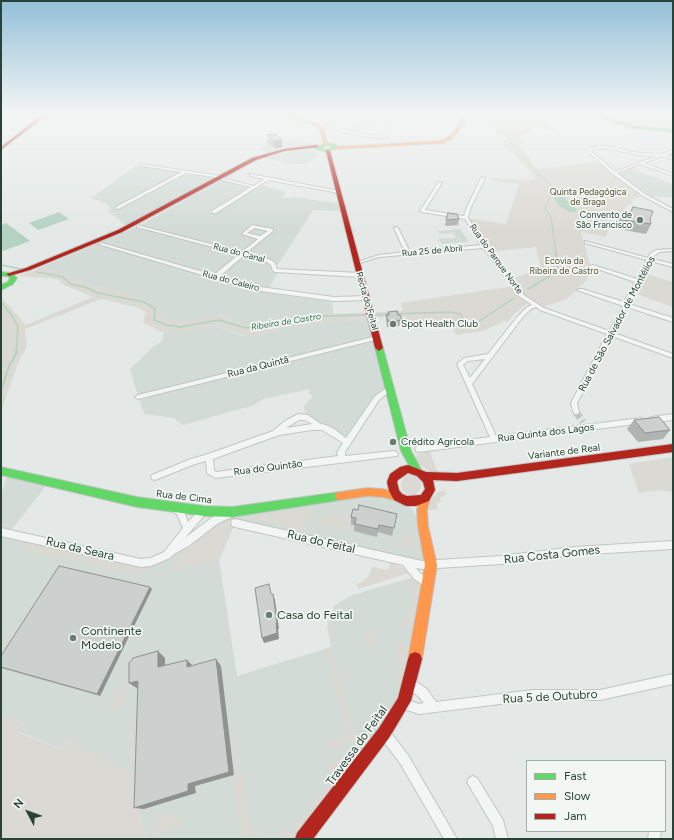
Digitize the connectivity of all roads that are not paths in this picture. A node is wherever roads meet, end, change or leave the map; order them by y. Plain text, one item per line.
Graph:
1 (285, 153) edge
2 (329, 153) edge
3 (592, 153) edge
4 (634, 153) edge
5 (667, 153) edge
6 (662, 155) junction
7 (673, 158) edge
8 (640, 163) junction
9 (142, 165) dead end
10 (185, 172) junction
11 (614, 173) junction
12 (252, 175) dead end
13 (673, 175) edge
14 (222, 178) junction
15 (483, 178) dead end
16 (267, 179) junction
17 (440, 183) dead end
18 (254, 187) junction
19 (339, 192) junction
20 (117, 208) dead end
21 (673, 211) edge
22 (214, 212) dead end
23 (466, 218) junction
24 (139, 226) junction
25 (396, 228) dead end
26 (261, 238) junction
27 (587, 242) dead end
28 (100, 244) junction
29 (484, 246) junction
30 (673, 250) edge
31 (354, 253) junction
32 (408, 253) junction
33 (243, 254) junction
34 (379, 256) junction
35 (650, 260) junction
36 (356, 263) junction
37 (591, 266) dead end
38 (673, 266) edge
39 (5, 275) edge
40 (360, 275) junction
41 (216, 277) junction
42 (638, 281) junction
43 (1, 288) edge
44 (580, 290) dead end
45 (367, 298) junction
46 (536, 305) junction
47 (626, 305) junction
48 (673, 320) edge
49 (611, 334) junction
50 (377, 338) junction
51 (490, 356) junction
52 (673, 356) edge
53 (462, 371) junction
54 (478, 371) junction
55 (469, 384) junction
56 (390, 390) junction
57 (138, 396) dead end
58 (576, 412) tunnel mouth
59 (673, 417) edge
60 (318, 426) junction
61 (274, 434) junction
62 (494, 439) junction
63 (346, 442) junction
64 (673, 448) edge
65 (419, 450) dead end
66 (406, 451) junction
67 (394, 454) dead end
68 (209, 457) junction
69 (342, 459) junction
70 (1, 471) edge
71 (421, 474) junction
72 (396, 475) junction
73 (155, 477) dead end
74 (457, 477) junction
75 (433, 490) junction
76 (367, 492) junction
77 (402, 499) junction
78 (174, 508) junction
79 (204, 511) junction
80 (232, 512) junction
81 (235, 523) dead end
82 (423, 526) junction
83 (187, 529) junction
84 (1, 532) edge
85 (673, 545) edge
86 (171, 551) junction
87 (407, 563) junction
88 (431, 565) junction
89 (429, 584) junction
90 (673, 680) edge
91 (409, 682) junction
92 (404, 701) junction
93 (434, 708) junction
94 (384, 733) junction
95 (473, 782) dead end
96 (303, 839) edge
97 (451, 839) edge
98 (502, 839) edge

1 - 14 main road
2 - 19 main road, Recta do Feital
3 - 11 street
4 - 6 street
5 - 6 street
6 - 7 street
6 - 8 street
8 - 11 street
8 - 13 street
9 - 10 street
10 - 14 street
10 - 20 street
11 - 21 street
12 - 16 street
14 - 18 street
14 - 24 main road
14 - 39 main road
15 - 23 street, Rua do Parque Norte
16 - 18 street
16 - 19 street
17 - 23 street
18 - 22 street
19 - 31 main road, Recta do Feital
23 - 29 street, Rua do Parque Norte
24 - 28 main road
24 - 33 street, Rua do Canal
25 - 32 street
26 - 26 street
26 - 33 street
27 - 35 street
28 - 39 main road
28 - 41 street, Rua do Caleiro
29 - 32 street, Rua 25 de Abril
29 - 46 street, Rua do Parque Norte
30 - 35 street, Rua de São Salvador de Montélios
31 - 34 street, Rua 25 de Abril
31 - 36 main road, Recta do Feital
32 - 34 street, Rua 25 de Abril
33 - 40 street, Rua do Canal
33 - 41 street
34 - 36 street, Rua 25 de Abril
35 - 38 street
35 - 42 street, Rua de São Salvador de Montélios
36 - 40 main road, Recta do Feital
37 - 42 street
39 - 43 main road
40 - 45 main road, Recta do Feital
41 - 45 street, Rua do Caleiro
42 - 47 street, Rua de São Salvador de Montélios
44 - 47 street
45 - 50 main road, Recta do Feital
46 - 49 street, Rua do Parque Norte
46 - 51 street
47 - 48 street
47 - 49 street, Rua de São Salvador de Montélios
49 - 52 street, Rua do Parque Norte
49 - 58 street, Rua de São Salvador de Montélios
50 - 56 main road, Recta do Feital
50 - 57 street, Rua da Quintã
51 - 53 street
51 - 54 street
53 - 54 street
53 - 55 street
54 - 55 street
55 - 62 street
56 - 63 street
56 - 66 main road, Recta do Feital
59 - 62 street, Rua Quinta dos Lagos
60 - 61 street
60 - 61 street
60 - 63 street
61 - 68 street
62 - 65 street, Rua Quinta dos Lagos
63 - 69 street
64 - 74 main road, Variante de Real
66 - 71 main road, Recta do Feital
66 - 72 main road
67 - 69 street, Rua do Quintão
68 - 69 street, Rua do Quintão
68 - 73 street
70 - 78 main road, Rua de Cima
71 - 72 main road
71 - 74 main road, Variante de Real
71 - 75 main road, Recta do Feital
72 - 76 main road, Rua de Cima
72 - 77 main road
74 - 75 main road, Variante de Real
75 - 77 main road
75 - 82 main road
76 - 77 main road, Rua de Cima
76 - 80 main road, Rua de Cima
77 - 82 main road
78 - 79 main road, Rua de Cima
78 - 83 street
79 - 80 main road, Rua de Cima
79 - 83 street
80 - 86 street
81 - 87 street, Rua do Feital
82 - 88 main road
83 - 86 street
84 - 86 street, Rua da Seara
85 - 88 street, Rua Costa Gomes
87 - 88 street, Rua do Feital
87 - 89 street
88 - 89 main road, Travessa do Feital
89 - 91 main road, Travessa do Feital
90 - 93 street, Rua 5 de Outubro
91 - 92 main road, Travessa do Feital
91 - 93 street
92 - 93 street, Rua 5 de Outubro
92 - 94 main road, Travessa do Feital
94 - 96 main road, Travessa do Feital
94 - 97 street
95 - 98 street

